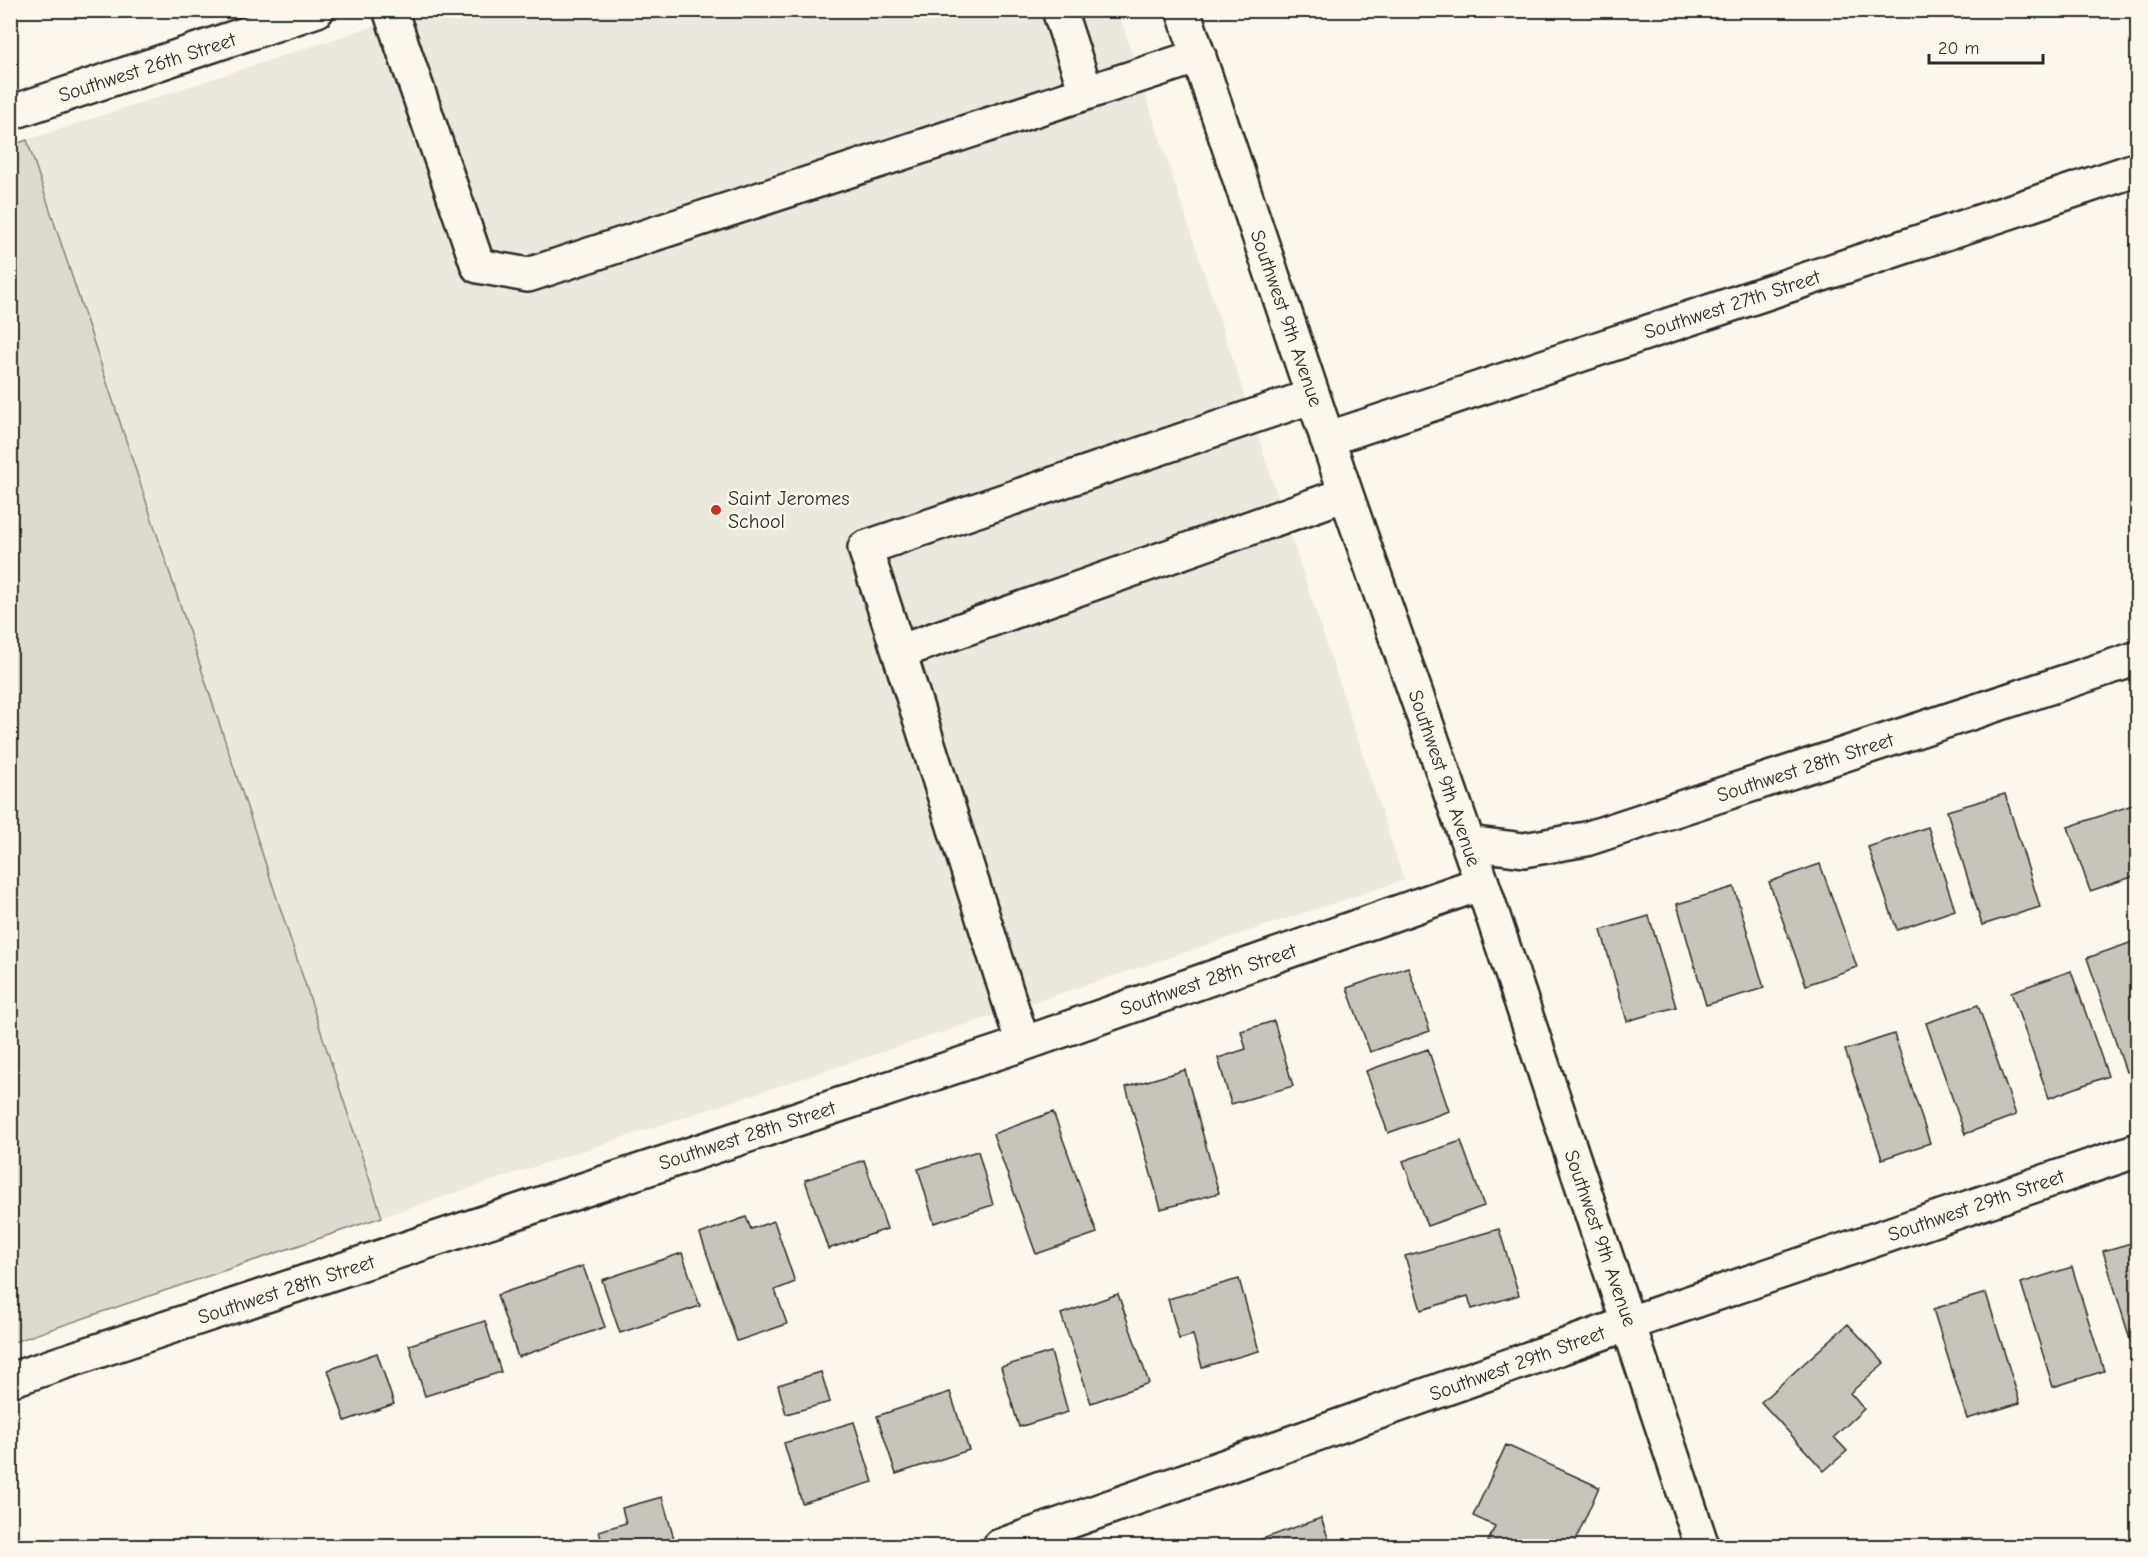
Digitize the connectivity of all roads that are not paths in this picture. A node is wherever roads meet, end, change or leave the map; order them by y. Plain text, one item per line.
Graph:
1 (317, 10) edge
2 (390, 10) edge
3 (1059, 10) edge
4 (1183, 10) edge
5 (1199, 56) junction
6 (1086, 92) junction
7 (10, 113) edge
8 (2138, 169) edge
9 (1313, 396) junction
10 (1327, 439) junction
11 (1346, 494) junction
12 (899, 652) junction
13 (2138, 658) edge
14 (1468, 843) junction
15 (1482, 883) junction
16 (1023, 1044) junction
17 (2138, 1150) edge
18 (1630, 1323) junction
19 (10, 1380) edge
20 (1000, 1546) edge
21 (1702, 1546) edge

1 - 7 street, Southwest 26th Street
2 - 6 street
3 - 6 street
4 - 5 street, Southwest 9th Avenue
5 - 6 street
5 - 9 street, Southwest 9th Avenue
8 - 10 street, Southwest 27th Street
9 - 10 street, Southwest 9th Avenue
9 - 12 street
10 - 11 street, Southwest 9th Avenue
11 - 12 street
11 - 14 street, Southwest 9th Avenue
12 - 16 street
13 - 14 street, Southwest 28th Street
14 - 15 street, Southwest 9th Avenue
15 - 16 street, Southwest 28th Street
15 - 18 street, Southwest 9th Avenue
16 - 19 street, Southwest 28th Street
17 - 18 street, Southwest 29th Street
18 - 20 street, Southwest 29th Street
18 - 21 street, Southwest 9th Avenue

